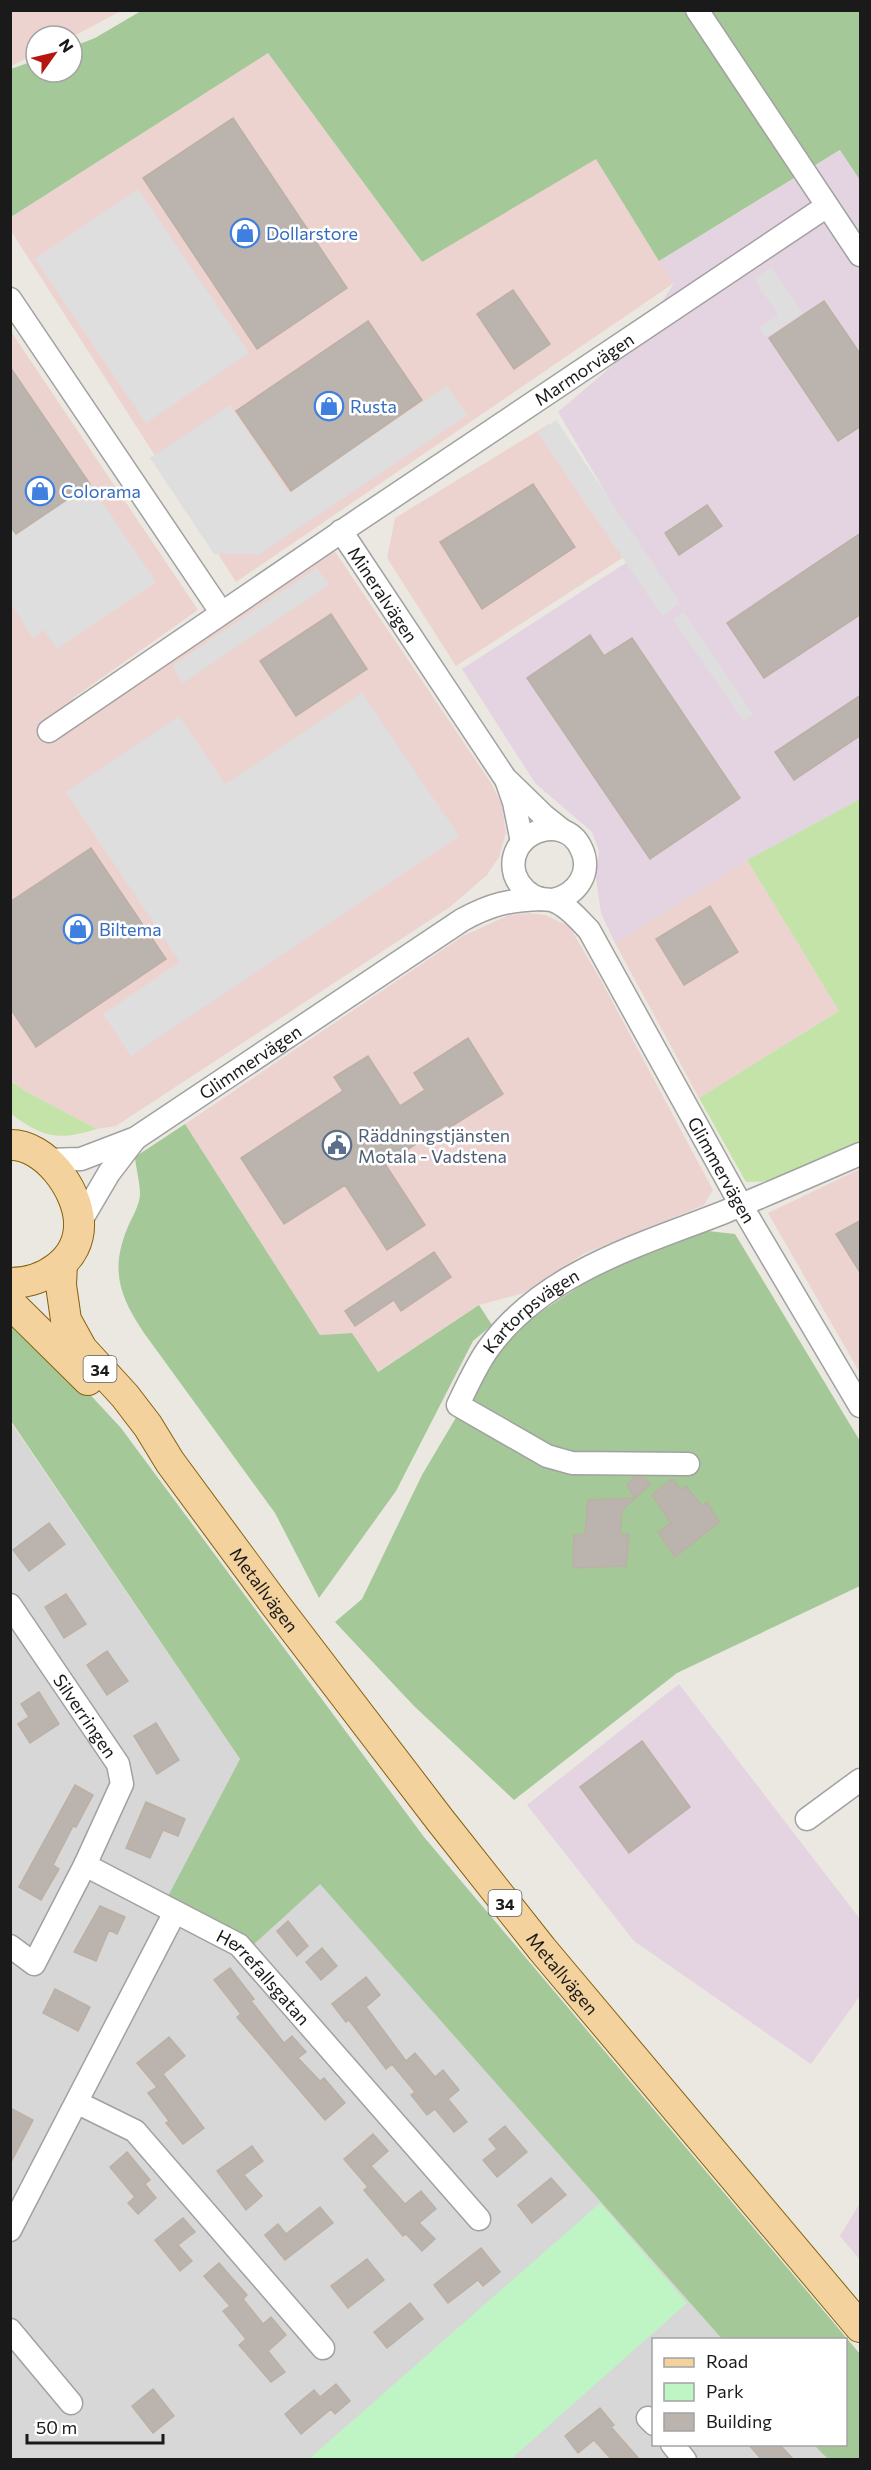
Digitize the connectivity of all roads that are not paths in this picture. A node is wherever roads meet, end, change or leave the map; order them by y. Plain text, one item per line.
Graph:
1 (697, 10) edge
2 (827, 206) junction
3 (861, 255) edge
4 (10, 299) edge
5 (341, 531) junction
6 (221, 612) junction
7 (49, 731) dead end
8 (505, 777) junction
9 (563, 831) junction
10 (522, 842) junction
11 (514, 867) junction
12 (579, 885) junction
13 (548, 900) junction
14 (485, 907) junction
15 (589, 930) junction
16 (136, 1138) junction
17 (13, 1143) edge
18 (861, 1154) edge
19 (46, 1160) junction
20 (741, 1205) junction
21 (80, 1224) junction
22 (62, 1264) junction
23 (10, 1283) edge
24 (10, 1303) edge
25 (861, 1406) edge
26 (170, 1462) junction
27 (688, 1464) dead end
28 (10, 1605) edge
29 (861, 1780) edge
30 (807, 1819) dead end
31 (85, 1865) junction
32 (175, 1912) junction
33 (10, 1946) edge
34 (78, 2103) junction
35 (19, 2193) edge
36 (479, 2219) dead end
37 (10, 2230) edge
38 (861, 2327) edge
39 (10, 2330) edge
40 (323, 2348) dead end
41 (71, 2403) dead end
42 (673, 2446) edge
43 (685, 2460) edge

1 - 2 street
2 - 3 street
2 - 5 street, Marmorvägen
4 - 6 street
5 - 6 street, Mineralvägen
5 - 8 street, Mineralvägen
6 - 7 street, Mineralvägen
8 - 9 street, Mineralvägen
8 - 10 street, Mineralvägen
9 - 10 street
9 - 12 street, Glimmervägen
10 - 11 street, Glimmervägen
11 - 13 street, Glimmervägen
11 - 14 street, Glimmervägen
12 - 13 street, Glimmervägen
12 - 15 street, Glimmervägen
13 - 14 street, Glimmervägen
13 - 15 street, Glimmervägen
14 - 16 street, Glimmervägen
15 - 20 street, Glimmervägen
16 - 19 street, Glimmervägen
16 - 21 street, Glimmervägen
17 - 19 main road
18 - 20 street, Kartorpsvägen
19 - 21 main road
20 - 25 street, Glimmervägen
20 - 27 street, Kartorpsvägen
21 - 22 main road, 34
22 - 23 main road
22 - 26 main road, Metallvägen / 34
24 - 26 main road, Metallvägen / 34
26 - 38 main road, Metallvägen / 34
28 - 31 street, Silverringen
29 - 30 street
31 - 32 street
31 - 33 street, Silverringen
32 - 34 street
32 - 36 street, Herrefallsgatan
34 - 35 street
34 - 40 street
35 - 37 street
39 - 41 street
42 - 43 street

